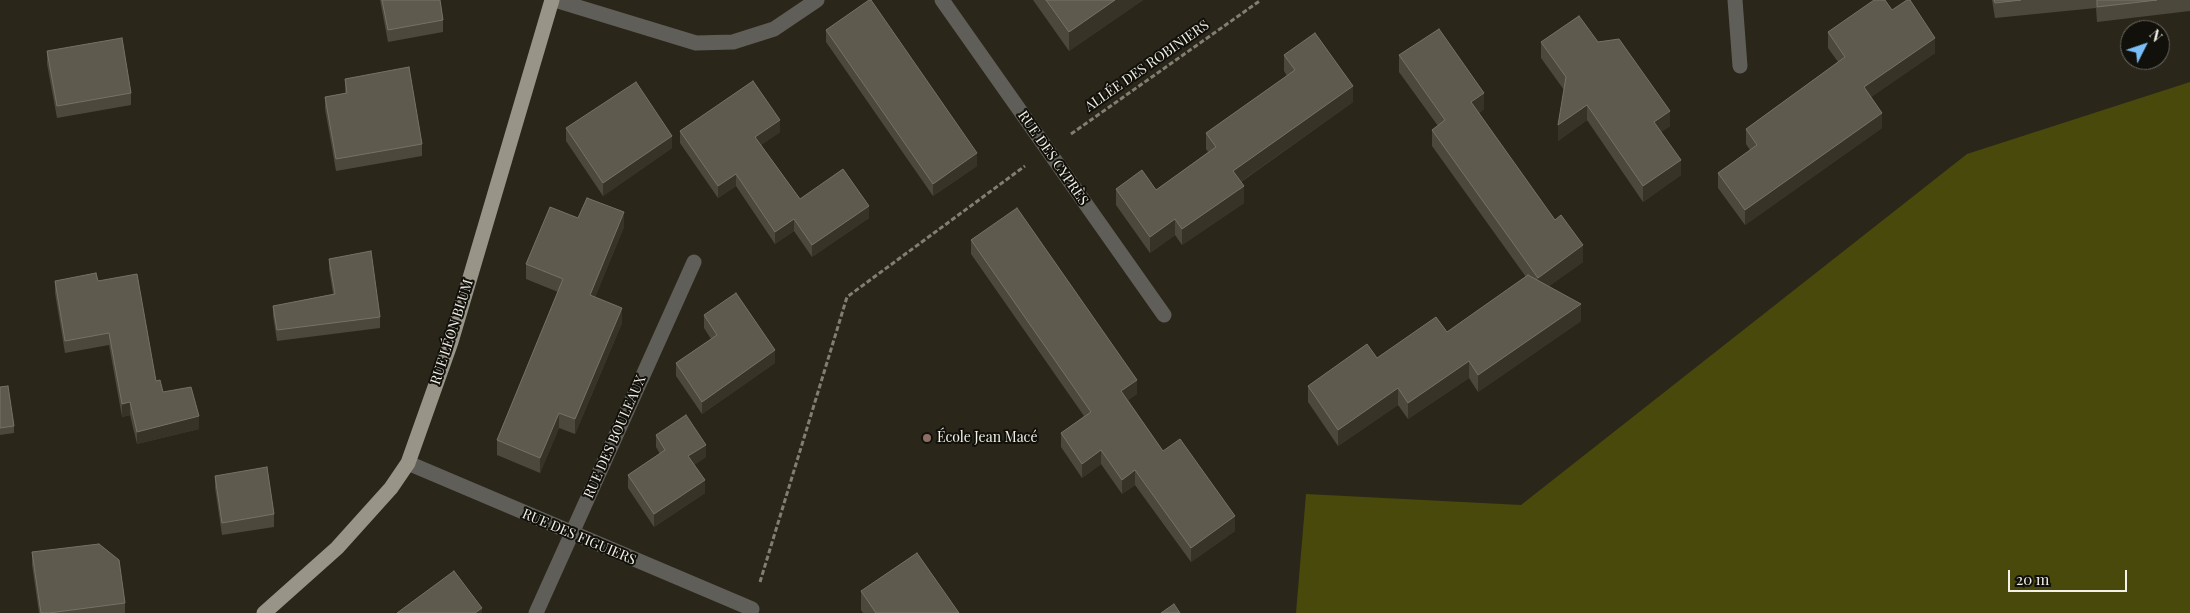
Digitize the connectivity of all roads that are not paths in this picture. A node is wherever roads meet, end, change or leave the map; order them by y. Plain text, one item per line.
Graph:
1 (554, 0) edge
2 (818, 0) edge
3 (942, 0) edge
4 (1735, 0) edge
5 (1740, 66) dead end
6 (694, 262) dead end
7 (1164, 315) dead end
8 (408, 463) junction
9 (572, 534) junction
10 (752, 609) road end
11 (264, 613) edge
12 (536, 613) edge

1 - 2 street
1 - 8 main road, RUE LÉON BLUM
3 - 7 street, RUE DES CYPRÈS
4 - 5 street
6 - 9 street, RUE DES BOULEAUX
8 - 9 street, RUE DES FIGUIERS
8 - 11 main road, RUE LÉON BLUM
9 - 10 street, RUE DES FIGUIERS
9 - 12 street, RUE DES BOULEAUX

